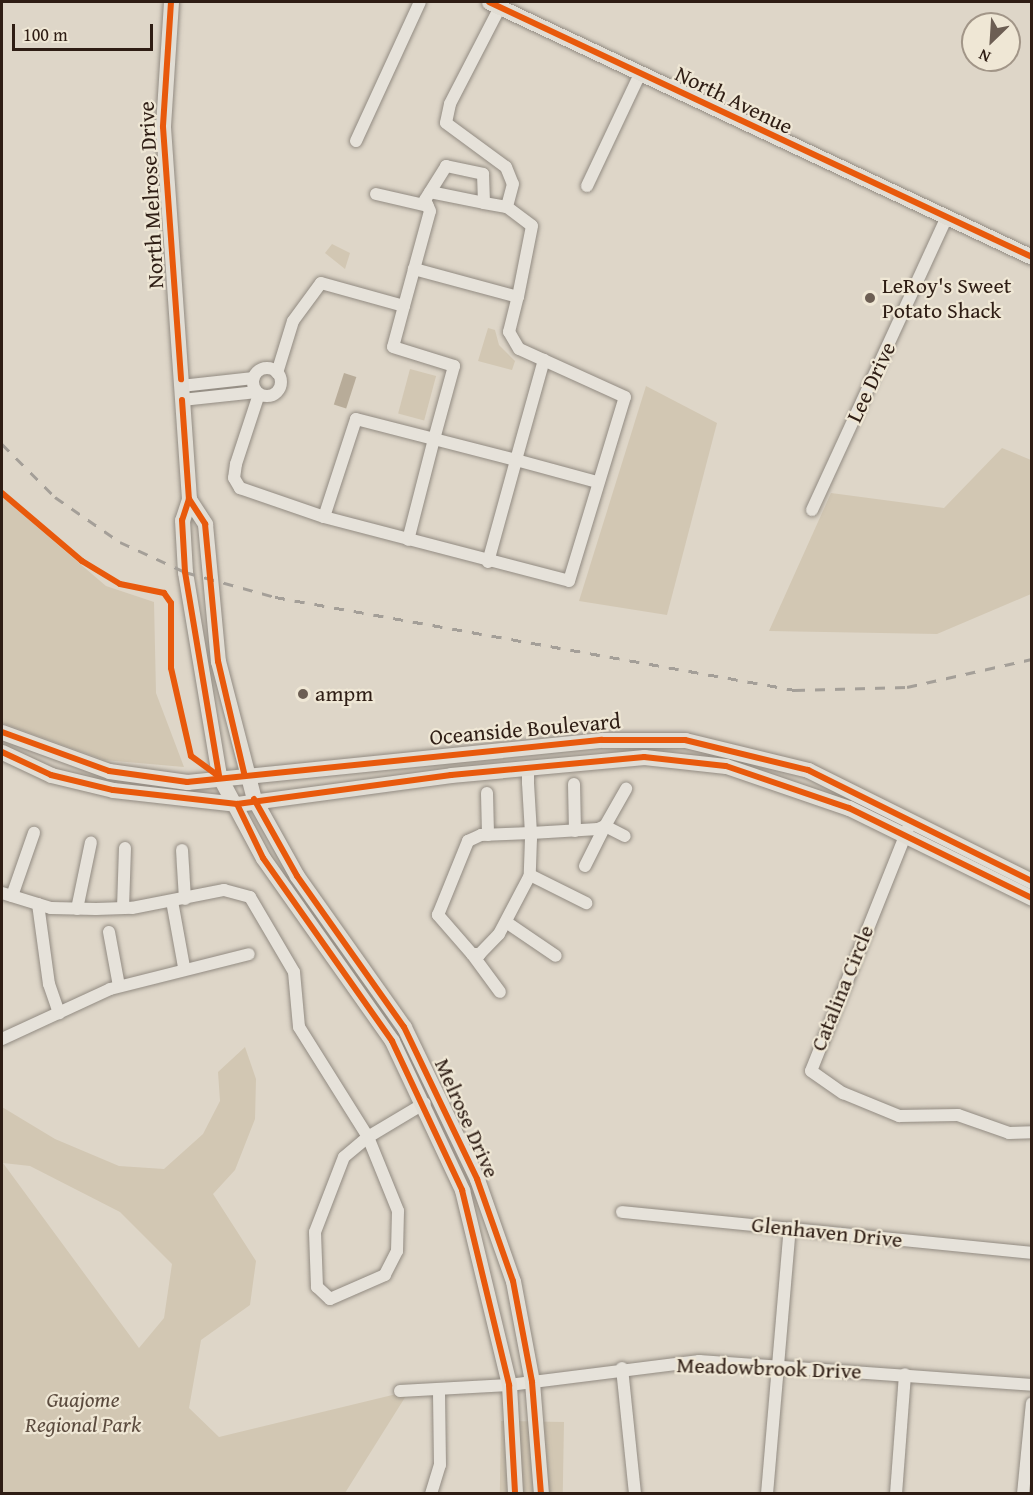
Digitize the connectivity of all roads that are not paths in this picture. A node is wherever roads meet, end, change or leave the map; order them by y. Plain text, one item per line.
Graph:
1 (171, 2) edge
2 (420, 2) edge
3 (494, 4) edge
4 (640, 74) junction
5 (356, 141) dead end
6 (587, 186) dead end
7 (430, 192) junction
8 (375, 194) dead end
9 (484, 203) junction
10 (428, 206) junction
11 (507, 207) junction
12 (945, 221) junction
13 (1032, 257) edge
14 (414, 269) junction
15 (518, 297) junction
16 (404, 306) junction
17 (544, 360) junction
18 (277, 373) junction
19 (254, 378) junction
20 (182, 393) junction
21 (258, 393) junction
22 (434, 440) junction
23 (516, 460) junction
24 (597, 482) junction
25 (189, 499) junction
26 (812, 510) dead end
27 (324, 517) junction
28 (408, 540) junction
29 (488, 562) junction
30 (2, 732) edge
31 (541, 746) junction
32 (2, 752) edge
33 (528, 767) junction
34 (244, 773) junction
35 (451, 775) junction
36 (219, 776) junction
37 (574, 784) dead end
38 (626, 789) dead end
39 (487, 793) dead end
40 (254, 799) junction
41 (237, 804) junction
42 (911, 821) junction
43 (605, 826) junction
44 (575, 831) junction
45 (34, 833) dead end
46 (531, 833) junction
47 (489, 835) junction
48 (904, 835) junction
49 (626, 836) dead end
50 (91, 842) dead end
51 (125, 848) dead end
52 (182, 850) dead end
53 (585, 866) dead end
54 (530, 875) junction
55 (1032, 880) edge
56 (7, 895) edge
57 (1032, 898) edge
58 (178, 900) junction
59 (586, 903) dead end
60 (39, 904) junction
61 (123, 908) junction
62 (77, 909) junction
63 (506, 922) junction
64 (109, 932) dead end
65 (249, 954) dead end
66 (472, 954) junction
67 (556, 956) dead end
68 (184, 967) junction
69 (120, 986) junction
70 (500, 992) dead end
71 (59, 1013) junction
72 (2, 1040) edge
73 (424, 1103) junction
74 (1032, 1132) edge
75 (368, 1137) junction
76 (622, 1212) dead end
77 (790, 1228) junction
78 (1032, 1253) edge
79 (778, 1364) junction
80 (622, 1368) junction
81 (905, 1374) junction
82 (532, 1382) junction
83 (509, 1385) junction
84 (1032, 1385) edge
85 (439, 1390) junction
86 (400, 1391) dead end
87 (1032, 1403) edge
88 (430, 1494) edge
89 (515, 1494) edge
90 (541, 1494) edge
91 (635, 1494) edge
92 (767, 1494) edge
93 (896, 1494) edge
94 (1023, 1494) edge

1 - 20 main road, North Melrose Drive
2 - 5 street
3 - 4 main road, North Avenue
3 - 11 street
4 - 6 street
4 - 12 main road, North Avenue
7 - 9 street
7 - 9 street
7 - 10 street
8 - 10 street
9 - 11 street
10 - 14 street
11 - 15 street
12 - 13 main road, North Avenue
12 - 26 street, Lee Drive
14 - 15 street
14 - 16 street
15 - 17 street
16 - 18 street
16 - 22 street
17 - 23 street
17 - 24 street
18 - 19 street
18 - 21 street
19 - 20 street
19 - 21 street
20 - 21 street
20 - 25 main road, North Melrose Drive
21 - 27 street
22 - 23 street
22 - 27 street
22 - 28 street
23 - 24 street
23 - 29 street
24 - 29 street
25 - 34 main road, North Melrose Drive
25 - 36 main road, North Melrose Drive
27 - 28 street
28 - 29 street
30 - 36 main road, Oceanside Boulevard
31 - 34 main road, Oceanside Boulevard
31 - 35 main road
31 - 42 main road, Oceanside Boulevard
32 - 41 main road, Oceanside Boulevard
33 - 35 main road, Oceanside Boulevard
33 - 46 street
33 - 48 main road, Oceanside Boulevard
34 - 36 main road, Oceanside Boulevard
34 - 40 main road, Melrose Drive
35 - 40 main road, Oceanside Boulevard
36 - 41 main road, Melrose Drive
37 - 44 street
38 - 43 street
39 - 47 street
40 - 41 main road, Oceanside Boulevard
40 - 82 main road, Melrose Drive
41 - 73 main road, Melrose Drive
42 - 48 street, Catalina Circle
42 - 55 main road, Oceanside Boulevard
43 - 44 street
43 - 49 street
43 - 53 street
44 - 46 street
45 - 56 street
46 - 47 street
46 - 54 street
47 - 66 street
48 - 57 main road, Oceanside Boulevard
48 - 74 street, Catalina Circle
50 - 62 street
51 - 61 street
52 - 58 street
54 - 59 street
54 - 63 street
56 - 60 street
58 - 61 street
58 - 68 street
58 - 75 street
60 - 62 street
60 - 71 street
61 - 62 street
63 - 66 street
63 - 67 street
64 - 69 street
65 - 68 street
66 - 70 street
68 - 69 street
69 - 71 street
71 - 72 street
73 - 75 street
73 - 83 main road, Melrose Drive
75 - 75 street
76 - 77 street, Glenhaven Drive
77 - 78 street, Glenhaven Drive
77 - 79 street
79 - 80 street, Meadowbrook Drive
79 - 81 street, Meadowbrook Drive
79 - 92 street
80 - 82 street, Meadowbrook Drive
80 - 91 street
81 - 84 street, Meadowbrook Drive
81 - 93 street
82 - 83 street, Meadowbrook Drive
82 - 90 main road, Melrose Drive
83 - 85 street, Meadowbrook Drive
83 - 89 main road, Melrose Drive
85 - 86 street, Meadowbrook Drive
85 - 88 street
87 - 94 street

